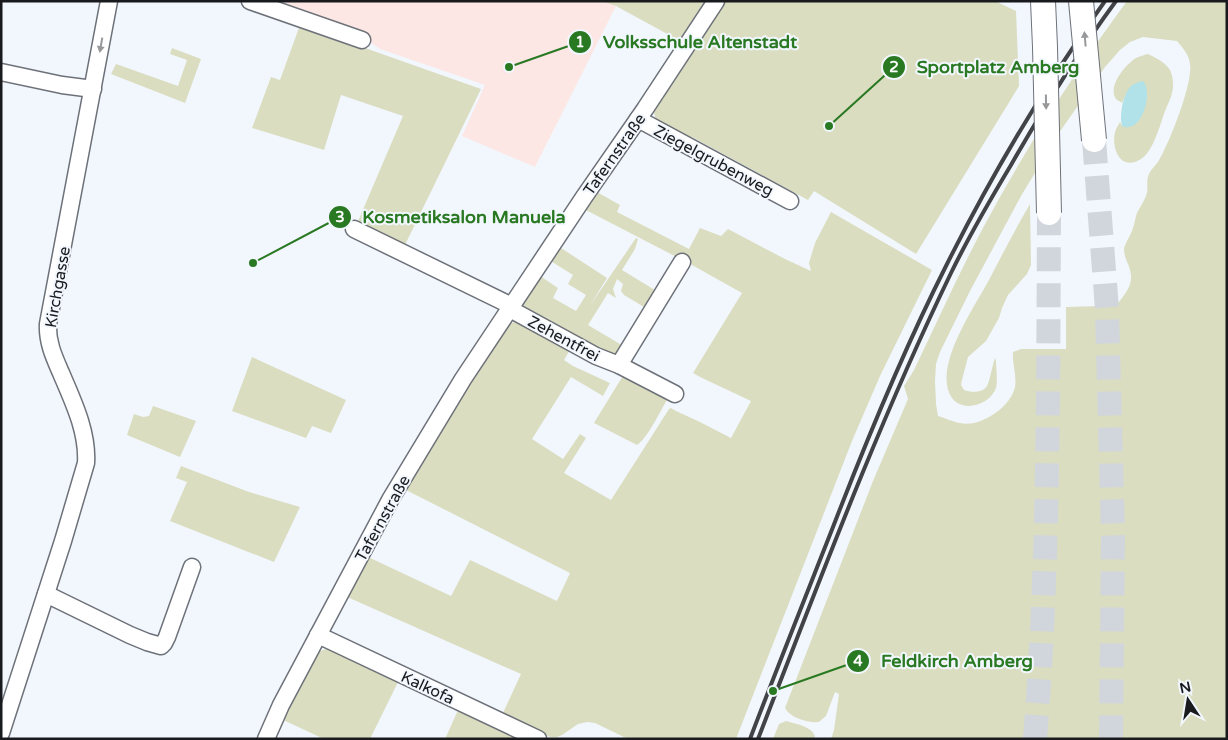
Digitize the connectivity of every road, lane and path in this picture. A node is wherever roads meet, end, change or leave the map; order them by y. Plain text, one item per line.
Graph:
1 (109, 1) edge
2 (250, 1) edge
3 (716, 1) edge
4 (1043, 1) edge
5 (1081, 1) edge
6 (362, 40) dead end
7 (1, 72) edge
8 (93, 89) junction
9 (638, 119) junction
10 (1094, 140) tunnel mouth
11 (790, 201) dead end
12 (1049, 213) tunnel mouth
13 (354, 229) dead end
14 (682, 262) dead end
15 (511, 307) junction
16 (618, 365) junction
17 (674, 394) dead end
18 (192, 567) dead end
19 (46, 594) junction
20 (318, 635) junction
21 (1, 733) edge
22 (266, 739) edge
23 (538, 739) edge

1 -> 8 street, Kirchgasse
2 - 6 street
3 - 9 street, Tafernstraße
4 -> 12 highway, bridge
10 -> 5 highway, bridge
7 - 8 street
8 - 19 street, Kirchgasse
9 - 11 street, Ziegelgrubenweg
9 - 15 street, Tafernstraße
13 - 15 street
14 - 16 street, Zehentfrei
15 - 16 street, Zehentfrei
15 - 20 street, Tafernstraße
16 - 17 street, Zehentfrei
18 - 19 street
19 - 21 street, Kirchgasse
20 - 22 street, Tafernstraße
20 - 23 street, Kalkofa

